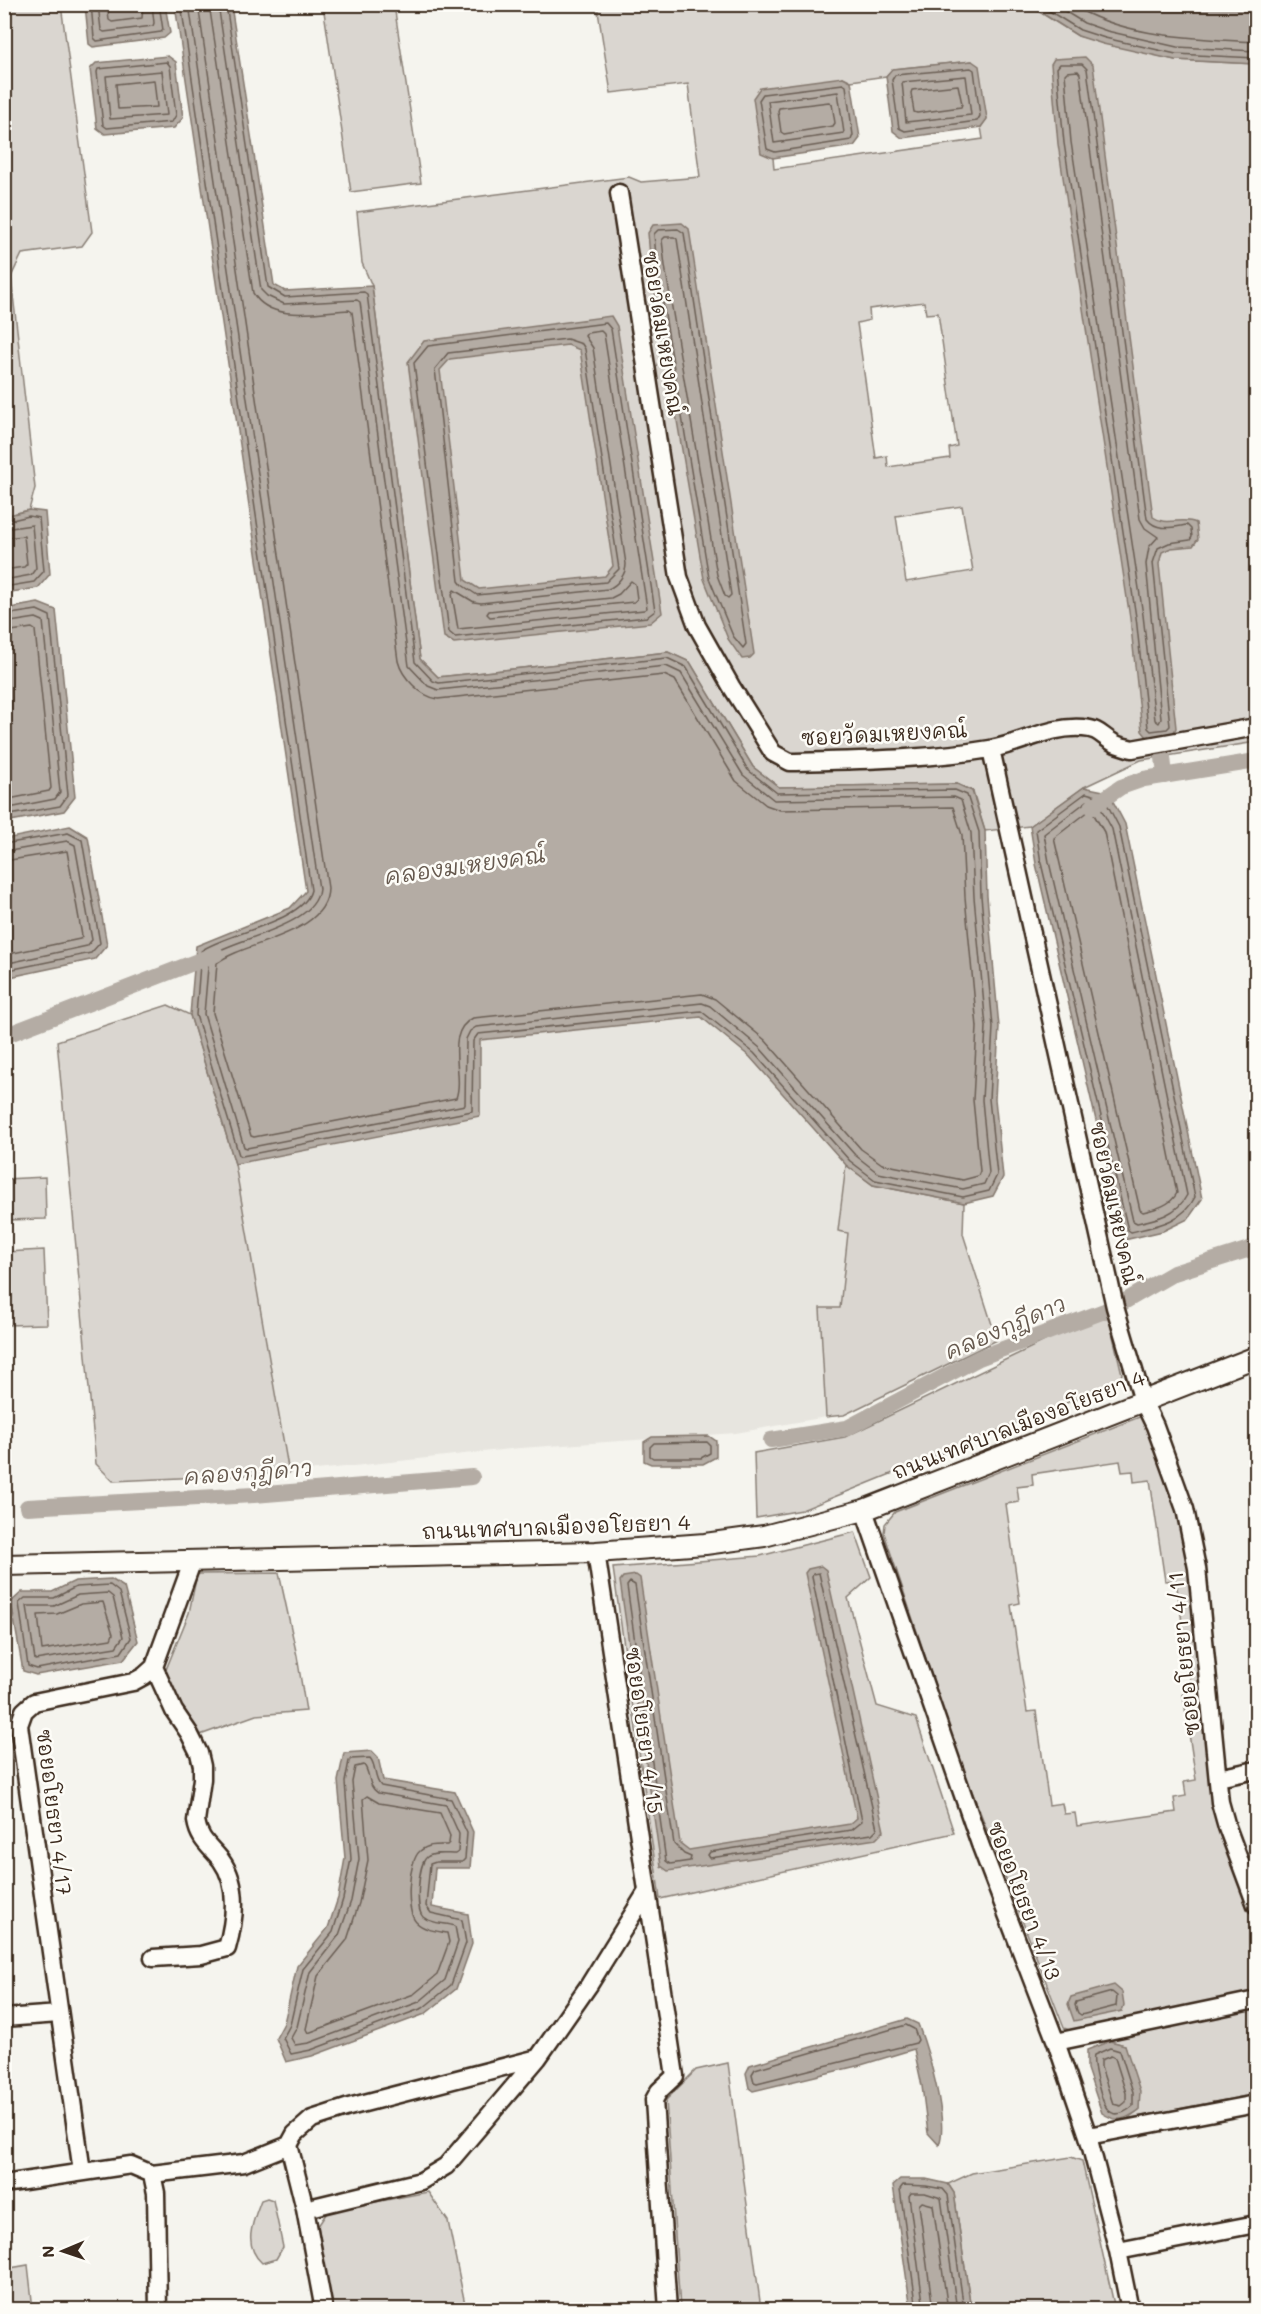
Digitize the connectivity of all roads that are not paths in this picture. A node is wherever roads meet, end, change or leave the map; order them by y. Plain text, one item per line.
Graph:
1 (619, 193) dead end
2 (1257, 727) edge
3 (991, 749) junction
4 (1257, 1357) edge
5 (1143, 1401) junction
6 (864, 1510) junction
7 (596, 1552) junction
8 (193, 1560) junction
9 (4, 1565) edge
10 (154, 1667) junction
11 (1257, 1770) edge
12 (1218, 1778) junction
13 (646, 1893) junction
14 (1257, 1905) edge
15 (153, 1958) dead end
16 (1257, 2000) edge
17 (59, 2014) junction
18 (4, 2018) edge
19 (1056, 2042) junction
20 (538, 2058) junction
21 (1257, 2104) edge
22 (1088, 2136) junction
23 (290, 2145) junction
24 (82, 2172) junction
25 (152, 2174) junction
26 (4, 2184) edge
27 (306, 2209) junction
28 (1257, 2224) edge
29 (1118, 2251) junction
30 (158, 2310) edge
31 (324, 2310) edge
32 (668, 2310) edge
33 (1130, 2310) edge

1 - 3 street, ซอยวัดมเหยงคณ์
2 - 3 street
3 - 5 street, ซอยวัดมเหยงคณ์
4 - 5 street, ถนนเทศบาลเมืองอโยธยา 4
5 - 6 street, ถนนเทศบาลเมืองอโยธยา 4
5 - 12 street, ซอยอโยธยา 4/11
6 - 7 street, ถนนเทศบาลเมืองอโยธยา 4
6 - 19 street, ซอยอโยธยา 4/13
7 - 8 street, ถนนเทศบาลเมืองอโยธยา 4
7 - 13 street, ซอยอโยธยา 4/15
8 - 9 street, ถนนเทศบาลเมืองอโยธยา 4
8 - 10 street
10 - 15 street
10 - 17 street, ซอยอโยธยา 4/17
11 - 12 street
12 - 14 street, ซอยอโยธยา 4/11
13 - 20 street
13 - 32 street, ซอยอโยธยา 4/15
16 - 19 street
17 - 18 street
17 - 24 street, ซอยอโยธยา 4/17
19 - 22 street, ซอยอโยธยา 4/13
20 - 23 street
20 - 27 street
21 - 22 street
22 - 29 street, ซอยอโยธยา 4/13
23 - 25 street
23 - 27 street
24 - 25 street
24 - 26 street
25 - 30 street
27 - 31 street
28 - 29 street
29 - 33 street, ซอยอโยธยา 4/13

